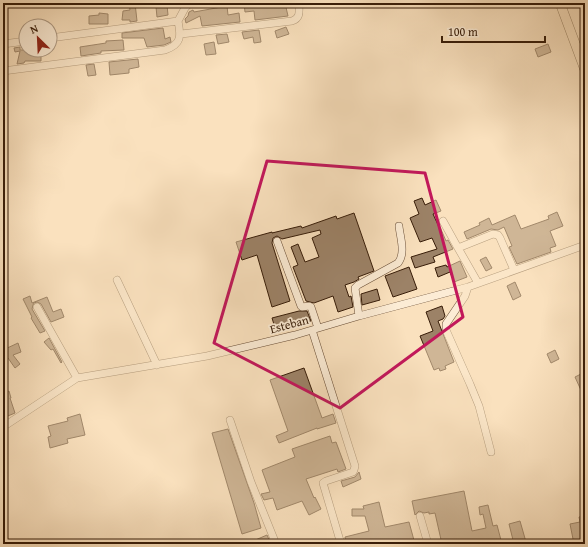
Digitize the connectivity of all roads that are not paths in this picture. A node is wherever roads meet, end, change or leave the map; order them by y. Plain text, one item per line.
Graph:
1 (190, 3) edge
2 (299, 3) edge
3 (560, 3) edge
4 (178, 20) junction
5 (181, 34) junction
6 (58, 37) edge
7 (18, 42) edge
8 (3, 44) edge
9 (585, 70) edge
10 (3, 71) edge
11 (443, 221) dead end
12 (398, 226) dead end
13 (278, 240) dead end
14 (585, 245) edge
15 (458, 248) junction
16 (514, 270) junction
17 (117, 280) dead end
18 (478, 283) junction
19 (468, 286) junction
20 (37, 307) dead end
21 (359, 316) junction
22 (315, 329) junction
23 (156, 365) junction
24 (77, 378) junction
25 (230, 420) dead end
26 (3, 427) edge
27 (491, 452) dead end
28 (420, 516) dead end
29 (276, 544) edge
30 (341, 544) edge
31 (428, 544) edge

1 - 4 street
2 - 5 street
3 - 9 main road
4 - 5 street
4 - 6 street
5 - 10 street
7 - 8 street
11 - 15 street
12 - 21 street
13 - 22 street
14 - 16 street, Esteban
15 - 16 street
15 - 18 street
16 - 18 street, Esteban
17 - 23 street
18 - 19 street, Esteban
19 - 21 street, Esteban
19 - 27 street
20 - 24 street
21 - 22 street, Esteban
22 - 23 street, Esteban
22 - 30 street
23 - 24 street, Esteban
24 - 26 street, Esteban
25 - 29 street
28 - 31 street

